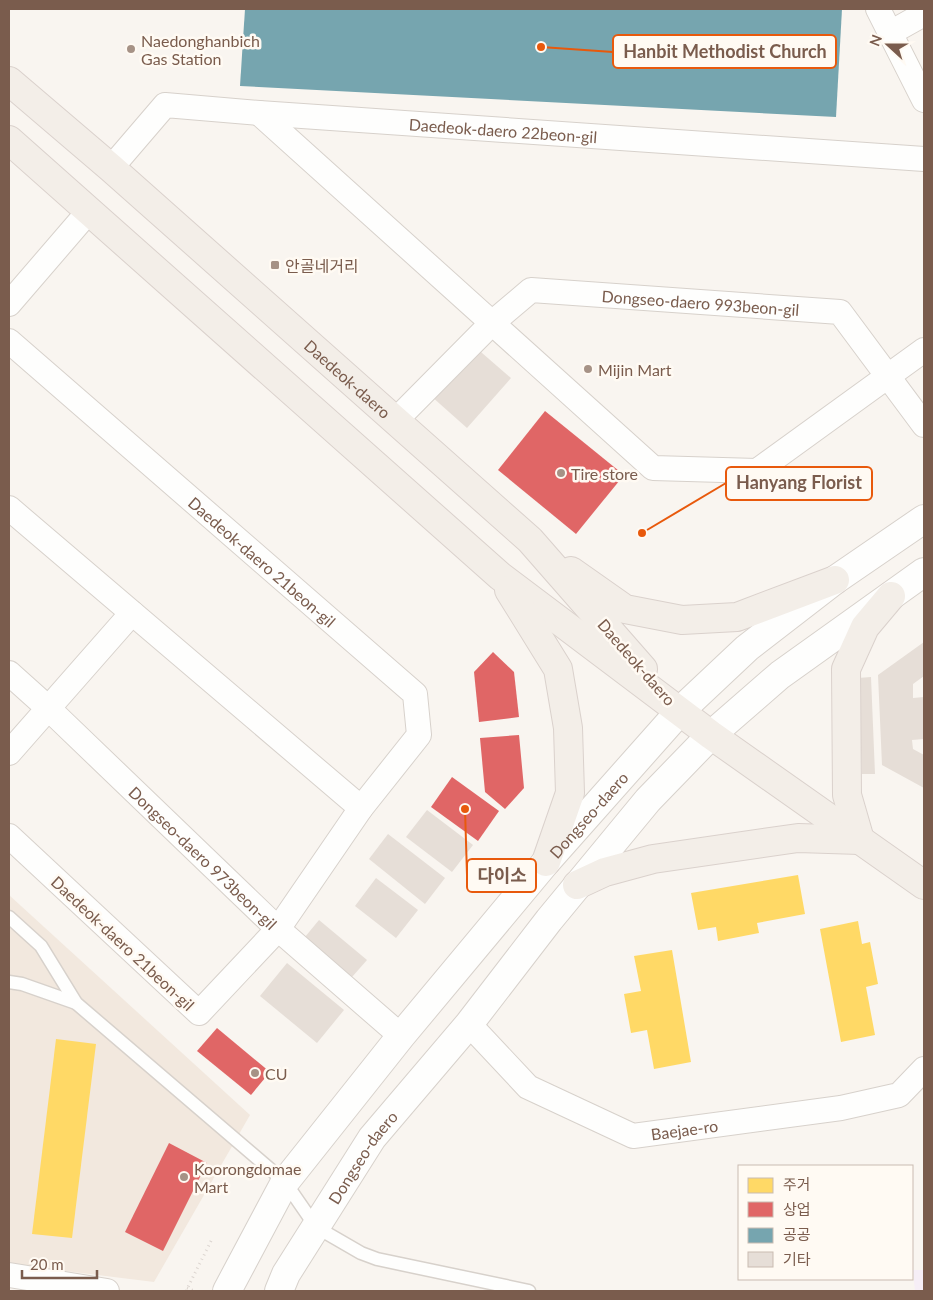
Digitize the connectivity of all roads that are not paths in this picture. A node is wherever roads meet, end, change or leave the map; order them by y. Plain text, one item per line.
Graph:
1 (878, 9) edge
2 (924, 14) edge
3 (890, 33) junction
4 (9, 81) edge
5 (924, 100) edge
6 (259, 113) junction
7 (9, 140) edge
8 (924, 159) edge
9 (111, 168) junction
10 (89, 211) junction
11 (9, 304) edge
12 (492, 323) junction
13 (9, 341) edge
14 (924, 350) edge
15 (888, 376) junction
16 (395, 421) junction
17 (924, 425) edge
18 (9, 508) edge
19 (924, 519) edge
20 (530, 540) junction
21 (924, 572) edge
22 (500, 576) junction
23 (835, 580) junction
24 (891, 596) junction
25 (132, 613) junction
26 (9, 673) edge
27 (48, 708) junction
28 (680, 711) junction
29 (711, 736) junction
30 (9, 754) edge
31 (361, 808) junction
32 (9, 836) edge
33 (860, 840) junction
34 (546, 862) junction
35 (924, 885) edge
36 (577, 886) junction
37 (9, 917) edge
38 (278, 929) junction
39 (9, 982) edge
40 (76, 1003) junction
41 (469, 1024) junction
42 (400, 1036) junction
43 (924, 1069) edge
44 (285, 1182) junction
45 (316, 1227) junction
46 (9, 1275) edge
47 (107, 1291) edge
48 (227, 1291) edge
49 (279, 1291) edge
50 (529, 1291) edge

1 - 3 street
2 - 3 street
3 - 5 street
4 - 9 main road, Daedeok-daero
6 - 8 street, Daedeok-daero 22beon-gil
6 - 9 street, Daedeok-daero 22beon-gil
6 - 12 street
7 - 10 main road, Daedeok-daero
9 - 16 main road, Daedeok-daero
10 - 11 street
10 - 22 main road, Daedeok-daero
12 - 15 street, Dongseo-daero 993beon-gil
12 - 15 street
12 - 16 street, Dongseo-daero 993beon-gil
13 - 31 street, Daedeok-daero 21beon-gil
14 - 15 street
15 - 17 street, Dongseo-daero 993beon-gil
16 - 20 main road, Daedeok-daero
18 - 25 street
19 - 23 street, Dongseo-daero
20 - 23 main road
20 - 28 main road, Daedeok-daero
21 - 24 street, Dongseo-daero
22 - 28 main road, Daedeok-daero
22 - 34 main road
23 - 28 street, Dongseo-daero
24 - 29 street, Dongseo-daero
24 - 33 main road
25 - 27 street
25 - 31 street
26 - 27 street, Dongseo-daero 973beon-gil
27 - 30 street
27 - 38 street, Dongseo-daero 973beon-gil
28 - 29 main road
28 - 34 street, Dongseo-daero
29 - 33 main road
29 - 36 street, Dongseo-daero
31 - 38 street, Daedeok-daero 21beon-gil
32 - 38 street, Daedeok-daero 21beon-gil
33 - 35 main road
33 - 36 main road
34 - 42 street, Dongseo-daero
36 - 41 street, Dongseo-daero
37 - 40 lane
38 - 42 street, Dongseo-daero 973beon-gil
39 - 40 lane
40 - 44 lane
41 - 43 street, Baejae-ro
41 - 45 street, Dongseo-daero
42 - 44 street, Dongseo-daero
44 - 45 lane
44 - 48 street, Dongseo-daero
45 - 49 street, Dongseo-daero
45 - 50 lane
46 - 47 street

